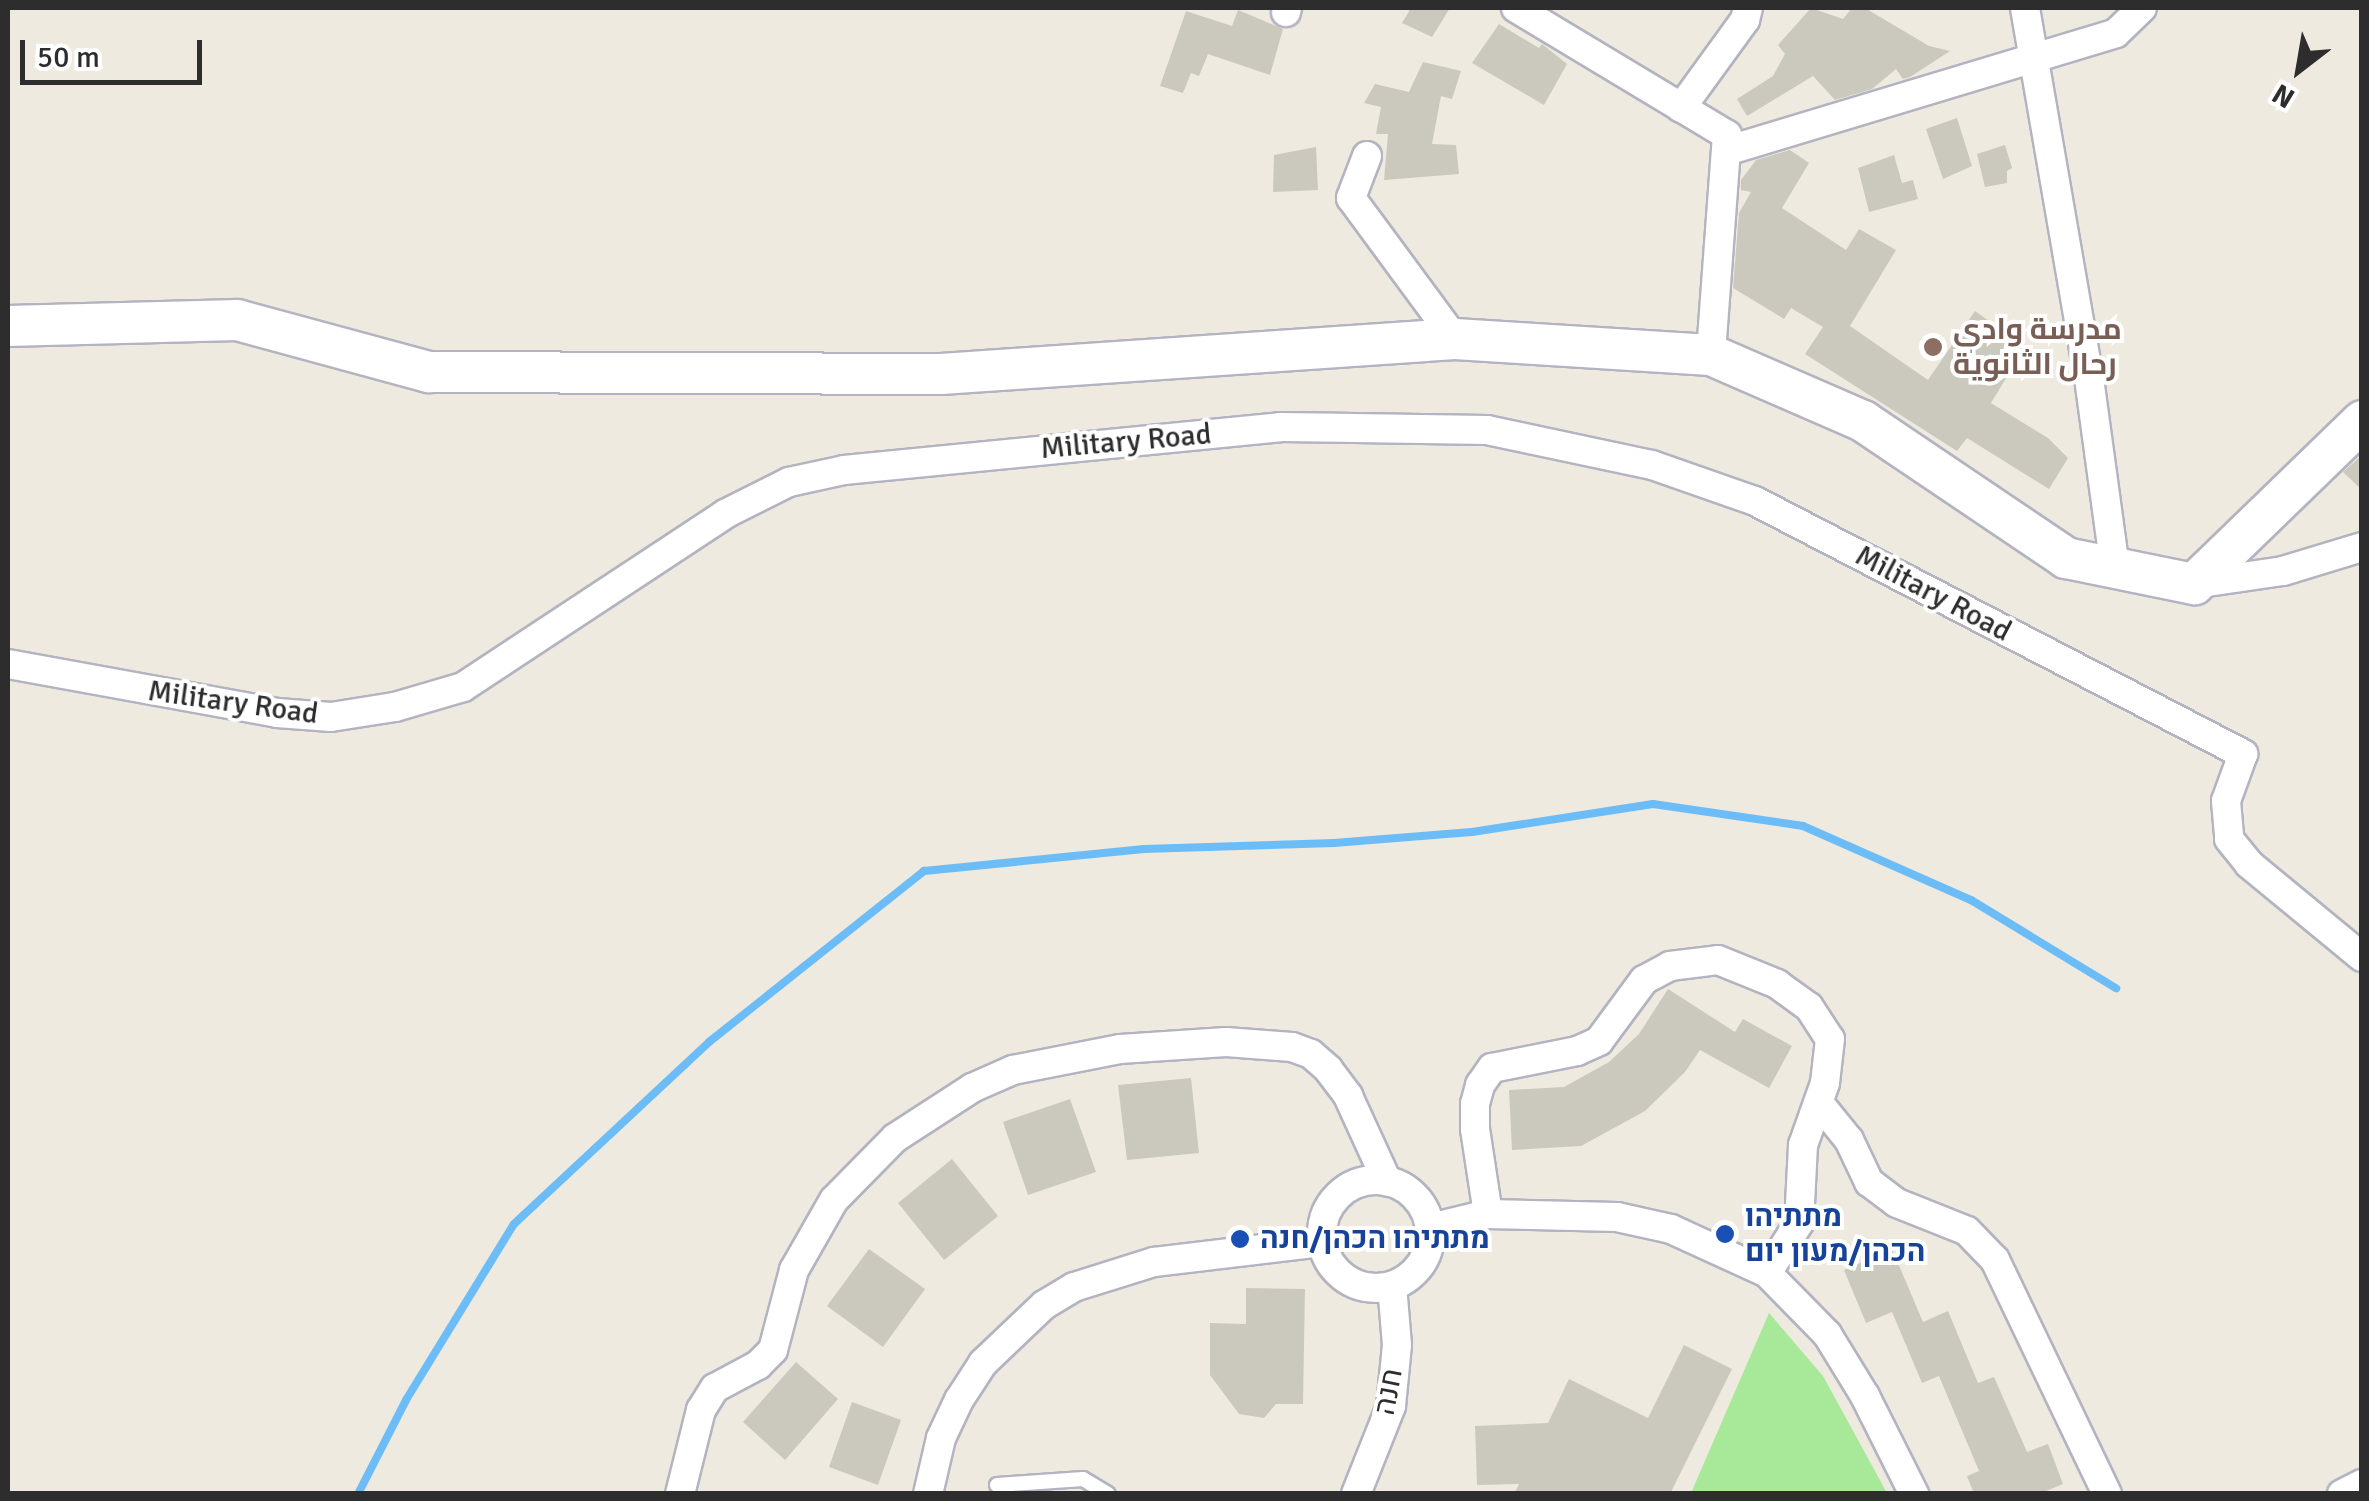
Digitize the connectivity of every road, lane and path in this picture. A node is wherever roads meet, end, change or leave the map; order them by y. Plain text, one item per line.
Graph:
1 (1516, 8) edge
2 (1748, 8) edge
3 (2025, 8) edge
4 (2142, 8) edge
5 (2033, 56) junction
6 (1681, 108) junction
7 (1726, 151) junction
8 (1367, 156) dead end
9 (8, 326) edge
10 (1455, 339) junction
11 (1711, 355) junction
12 (2362, 421) edge
13 (2362, 547) edge
14 (2116, 568) junction
15 (2194, 584) junction
16 (8, 664) edge
17 (2362, 957) edge
18 (1818, 1104) junction
19 (1388, 1181) junction
20 (1488, 1214) junction
21 (1430, 1228) junction
22 (1322, 1242) junction
23 (1767, 1273) junction
24 (1392, 1286) junction
25 (997, 1485) dead end
26 (680, 1494) edge
27 (928, 1494) edge
28 (1108, 1494) edge
29 (1356, 1494) edge
30 (1914, 1494) edge
31 (2107, 1494) edge

1 - 6 street
2 - 6 street
3 - 5 street
4 - 5 street
5 - 7 street
5 - 14 street
6 - 7 street
7 - 11 street
8 - 10 street
9 - 10 street
10 - 11 street
11 - 14 street
12 - 15 street
13 - 15 street
14 - 15 street
16 - 17 street, Military Road
18 - 20 street
18 - 23 street
18 - 31 street
19 - 21 street
19 - 22 street
19 - 26 street
20 - 21 street
20 - 23 street
21 - 24 street
22 - 24 street
22 - 27 street
23 - 30 street
24 - 29 street, חנה
25 - 28 lane

